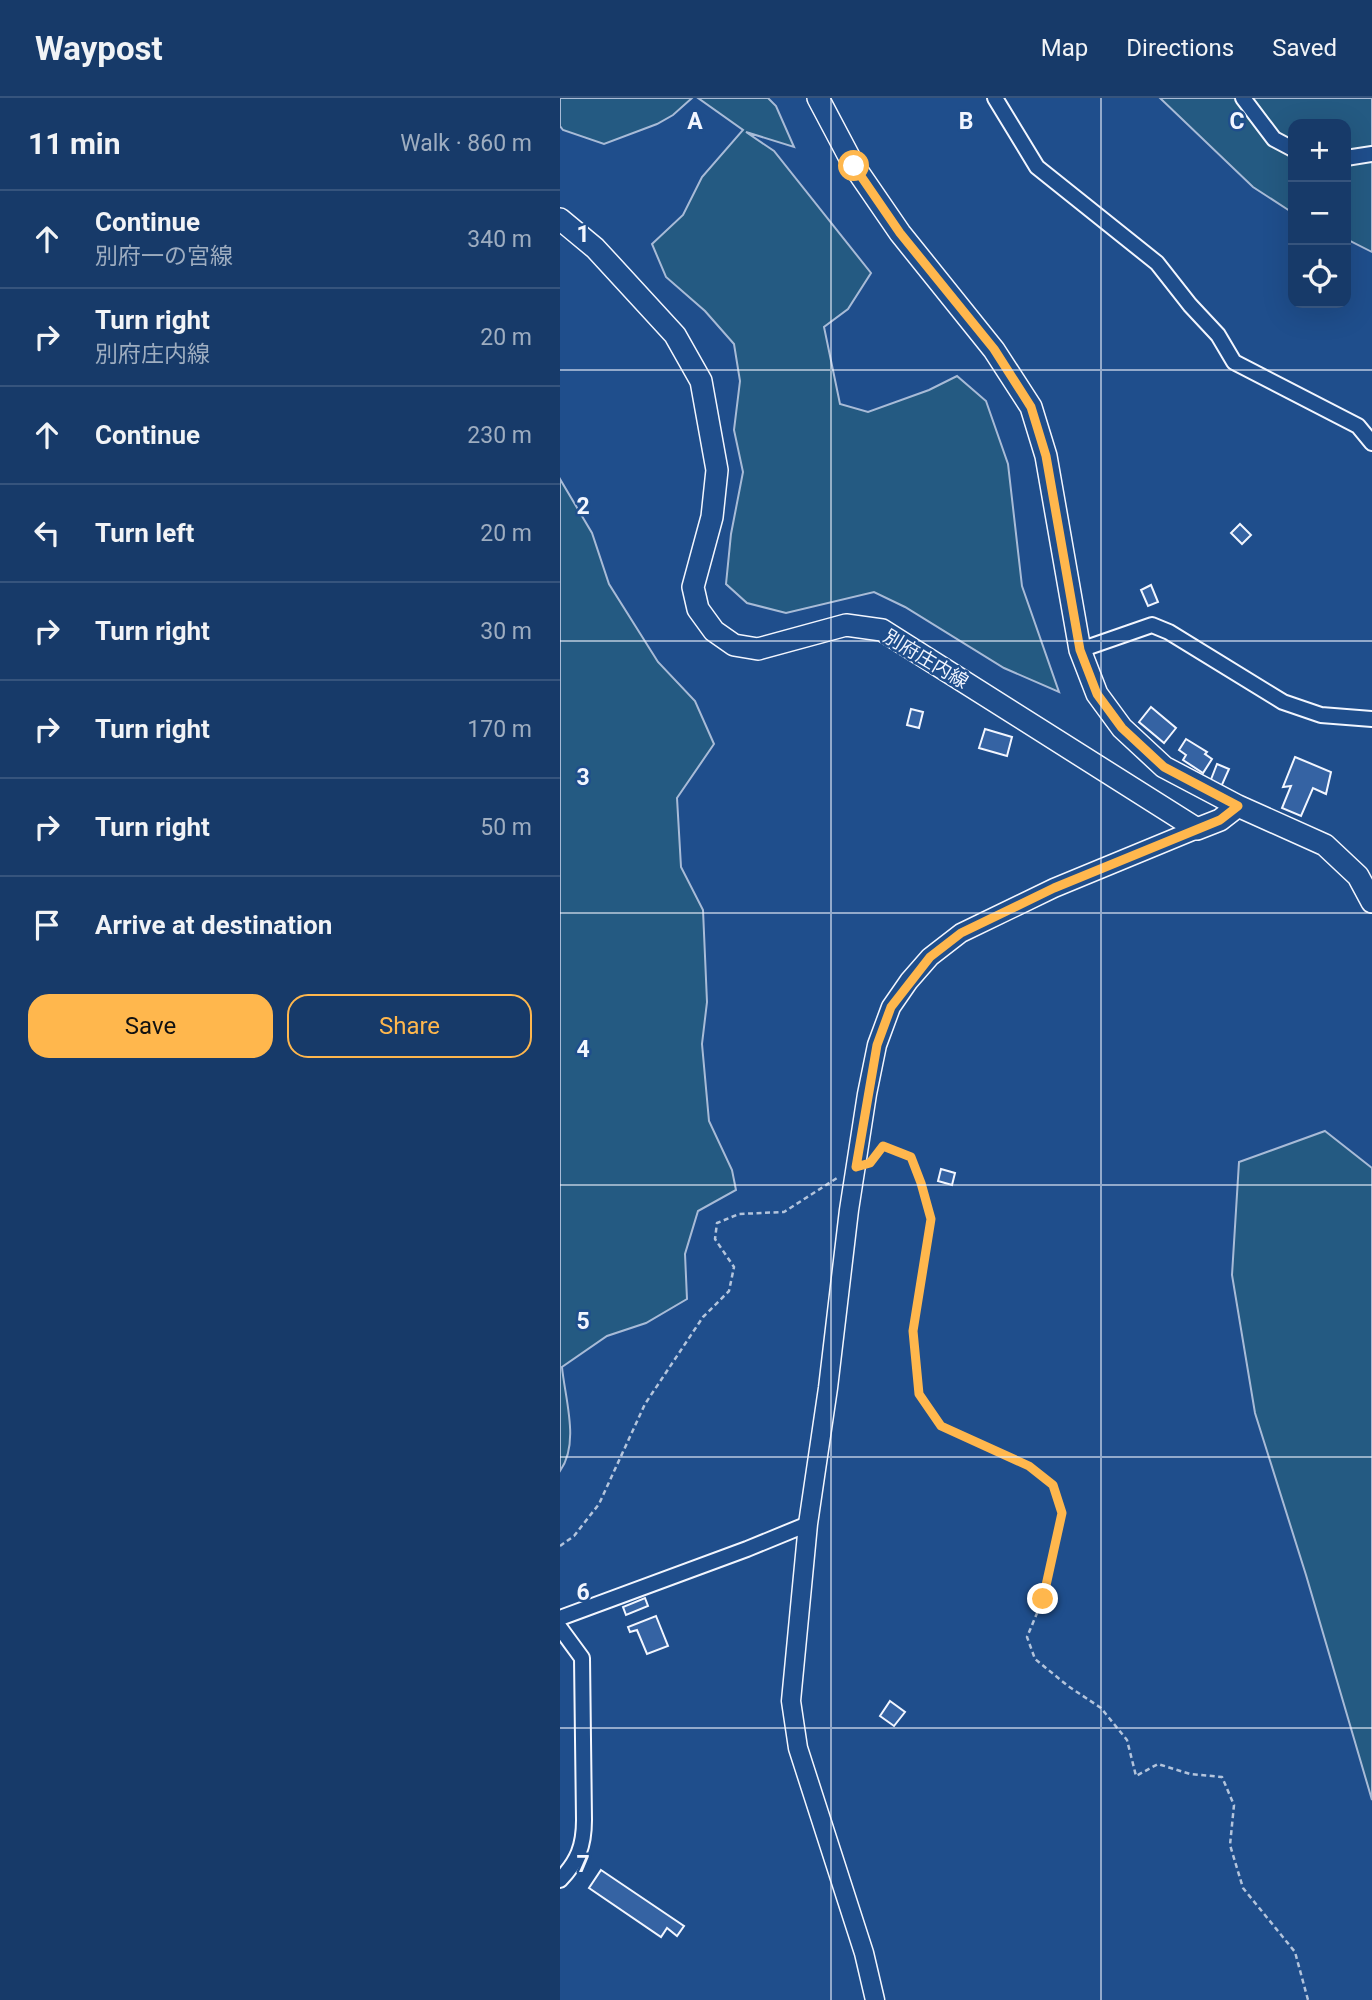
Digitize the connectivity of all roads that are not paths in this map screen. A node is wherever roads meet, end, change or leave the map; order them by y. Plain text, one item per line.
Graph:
1 (818, 98) edge
2 (995, 98) edge
3 (1243, 98) edge
4 (1288, 146) edge
5 (1372, 154) edge
6 (1351, 157) edge
7 (560, 219) edge
8 (1372, 443) edge
9 (1080, 650) junction
10 (1372, 719) edge
11 (1238, 806) junction
12 (1197, 830) junction
13 (1372, 902) edge
14 (808, 1524) junction
15 (560, 1618) edge
16 (560, 1628) edge
17 (560, 1880) edge
18 (875, 2000) edge

1 - 9 main road
2 - 8 street
3 - 4 street
5 - 6 street
7 - 12 main road, 別府庄内線
9 - 10 street
9 - 11 main road
11 - 12 main road
11 - 13 main road
12 - 14 street
14 - 15 street
14 - 18 street
16 - 17 street

